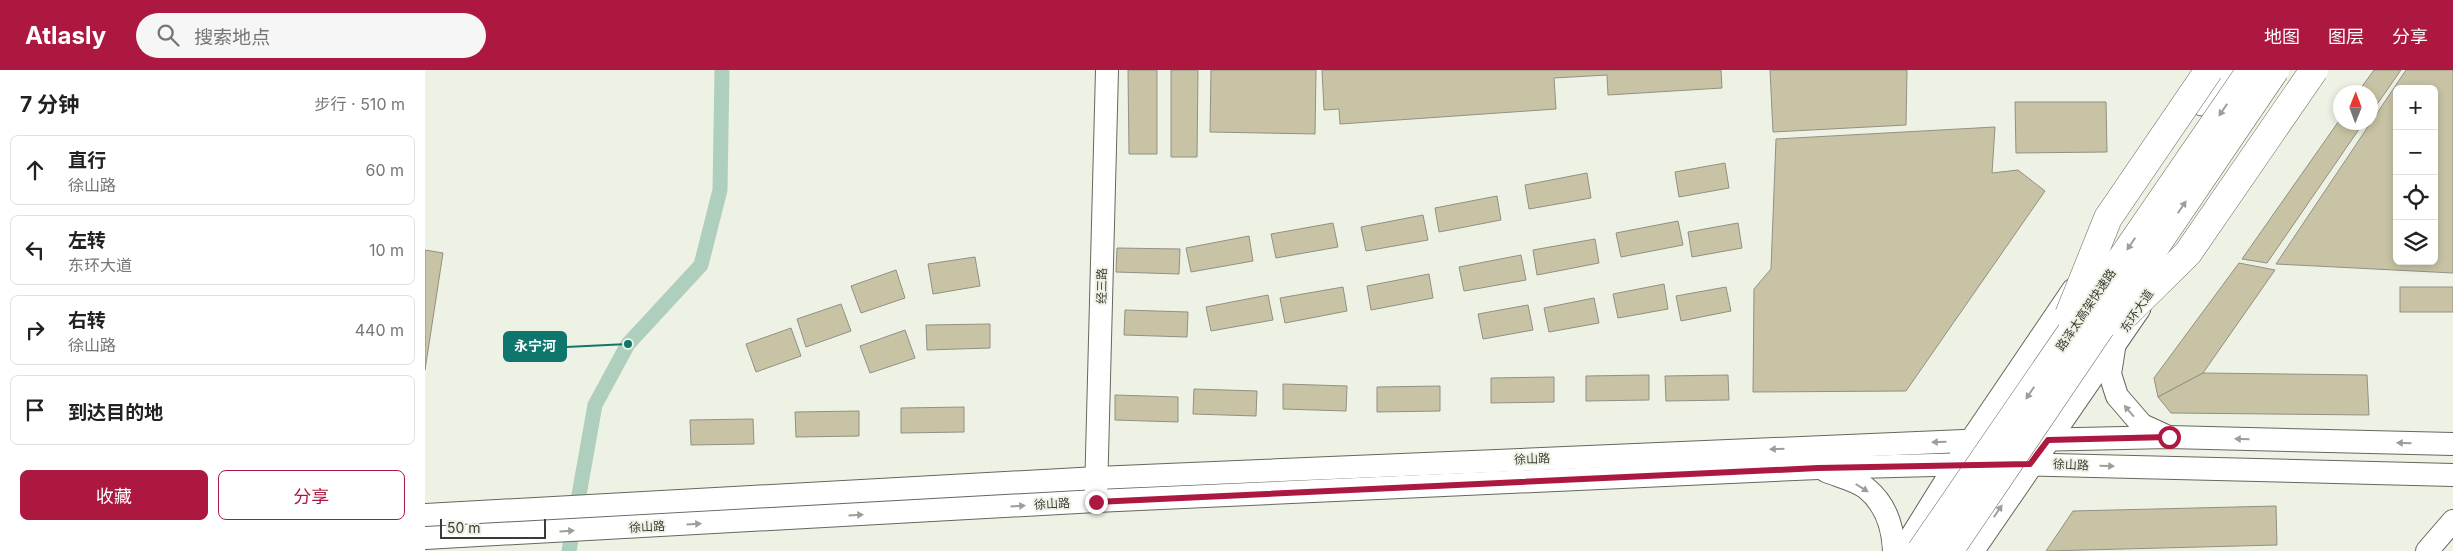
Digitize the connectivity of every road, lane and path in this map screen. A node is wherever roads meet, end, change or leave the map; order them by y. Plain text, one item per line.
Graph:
1 (1107, 70) edge
2 (2209, 70) edge
3 (2225, 70) edge
4 (2251, 70) edge
5 (2275, 70) edge
6 (2301, 70) edge
7 (2314, 70) edge
8 (2115, 342) junction
9 (2063, 363) junction
10 (2169, 437) junction
11 (1973, 440) junction
12 (2048, 440) junction
13 (2453, 444) edge
14 (1958, 464) junction
15 (2030, 464) junction
16 (1818, 468) junction
17 (2453, 475) edge
18 (1097, 478) junction
19 (1096, 502) junction
20 (425, 515) edge
21 (2453, 521) edge
22 (425, 538) edge
23 (1894, 551) edge
24 (1904, 551) edge
25 (1921, 551) edge
26 (1949, 551) edge
27 (1971, 551) edge
28 (2427, 551) edge

1 - 18 main road, 经三路
2 - 9 highway, bridge
3 - 11 main road
4 -> 9 highway, 路泽太高架快速路, bridge
9 -> 5 highway, 路泽太高架快速路, bridge
6 - 8 main road, 东环大道
7 - 9 highway, bridge
10 -> 8 main road
8 - 12 main road, 东环大道
9 -> 25 highway, 路泽太高架快速路, bridge
9 - 26 highway, 路泽太高架快速路, bridge
10 - 12 main road, 徐山路
13 -> 10 main road, 徐山路
11 - 12 main road, 徐山路
11 - 14 main road
11 -> 18 main road, 徐山路
12 - 15 main road, 东环大道
14 - 15 main road, 徐山路
14 - 16 main road, 徐山路
14 - 24 main road
15 -> 17 main road, 徐山路
27 -> 15 main road, 东环大道
16 - 19 main road, 徐山路
16 -> 23 main road
18 - 19 main road, 经三路
18 - 20 main road, 徐山路
22 -> 19 main road, 徐山路
21 - 28 main road

